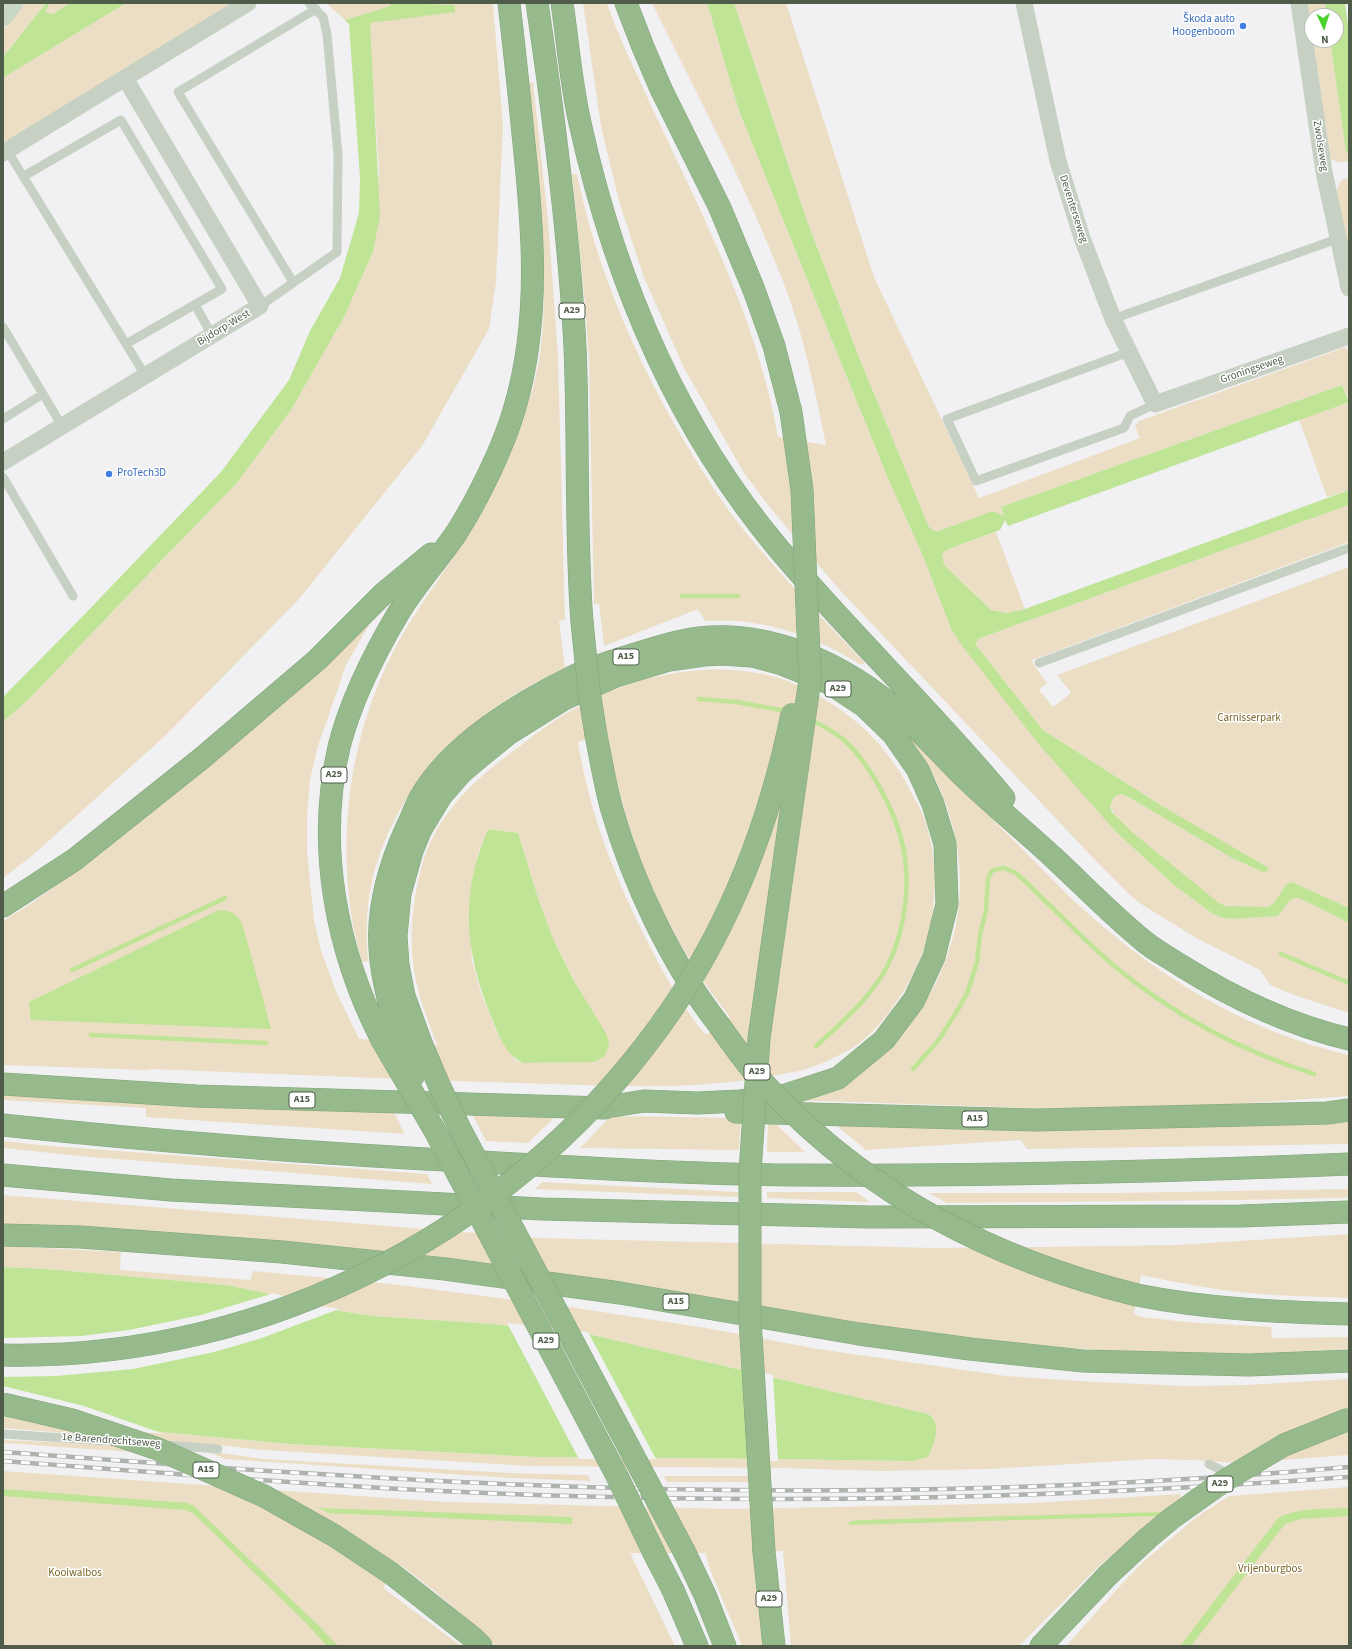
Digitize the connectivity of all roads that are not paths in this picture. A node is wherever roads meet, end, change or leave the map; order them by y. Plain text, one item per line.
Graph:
1 (12, 3) edge
2 (248, 3) edge
3 (509, 3) edge
4 (537, 3) edge
5 (562, 3) edge
6 (626, 3) edge
7 (1024, 3) edge
8 (1299, 3) edge
9 (312, 6) edge
10 (3, 15) edge
11 (125, 78) junction
12 (5, 151) edge
13 (24, 176) junction
14 (1337, 239) junction
15 (293, 282) junction
16 (1349, 288) edge
17 (195, 305) junction
18 (260, 306) junction
19 (1113, 319) junction
20 (3, 327) edge
21 (212, 335) junction
22 (1349, 336) edge
23 (126, 344) junction
24 (1129, 352) junction
25 (146, 375) junction
26 (43, 394) junction
27 (1155, 404) junction
28 (3, 419) edge
29 (62, 426) junction
30 (3, 462) edge
31 (3, 477) edge
32 (456, 533) junction
33 (1349, 548) edge
34 (73, 596) dead end
35 (807, 597) junction
36 (1039, 663) dead end
37 (1054, 859) junction
38 (3, 906) edge
39 (1349, 1039) edge
40 (402, 1042) junction
41 (3, 1084) edge
42 (600, 1108) junction
43 (1349, 1110) edge
44 (3, 1125) edge
45 (435, 1131) joint
46 (1349, 1164) edge
47 (3, 1175) edge
48 (1349, 1212) edge
49 (3, 1235) edge
50 (1349, 1314) edge
51 (3, 1355) edge
52 (1349, 1361) edge
53 (3, 1404) edge
54 (1349, 1419) edge
55 (3, 1434) edge
56 (218, 1448) dead end
57 (1209, 1464) dead end
58 (1224, 1486) dead end
59 (481, 1646) edge
60 (697, 1646) edge
61 (725, 1646) edge
62 (774, 1646) edge
63 (1041, 1646) edge

1 - 10 main road
2 - 11 street
3 - 32 highway, A29
4 - 50 highway, A29, bridge
5 - 37 highway, A15
6 - 35 highway, A29, bridge
7 - 19 street, Deventerseweg
8 - 14 street, Zwolseweg
9 - 15 lane
9 - 15 lane
11 - 12 street
11 - 18 street, Bijdorp-West
12 - 13 lane
13 - 17 lane
13 - 23 lane
14 - 16 street, Zwolseweg
14 - 19 lane
15 - 18 lane
17 - 21 lane
17 - 23 lane
18 - 21 street, Bijdorp-West
19 - 24 street, Deventerseweg
20 - 26 lane
21 - 25 street, Bijdorp-West
22 - 27 street, Groningseweg
23 - 25 lane
24 - 27 street, Deventerseweg
24 - 27 lane
25 - 29 street, Bijdorp-West
26 - 28 lane
26 - 29 lane
29 - 30 street, Bijdorp-West
31 - 34 lane
32 - 38 highway, A29
32 - 40 highway, A29
33 - 36 lane
35 - 51 highway, bridge
35 - 62 highway, A29, bridge
37 - 39 highway, A15
37 - 40 highway, A15
40 - 42 highway, A29
40 - 45 highway, A15, bridge
40 - 61 highway, A29, bridge
41 - 42 highway, A15
42 - 43 highway, A15
44 - 46 highway
45 - 60 highway, A29, bridge
47 - 48 highway
49 - 52 highway, A15
53 - 59 highway, A15, bridge
54 - 63 highway, A29, bridge
55 - 56 lane, 1e Barendrechtseweg
57 - 58 lane

